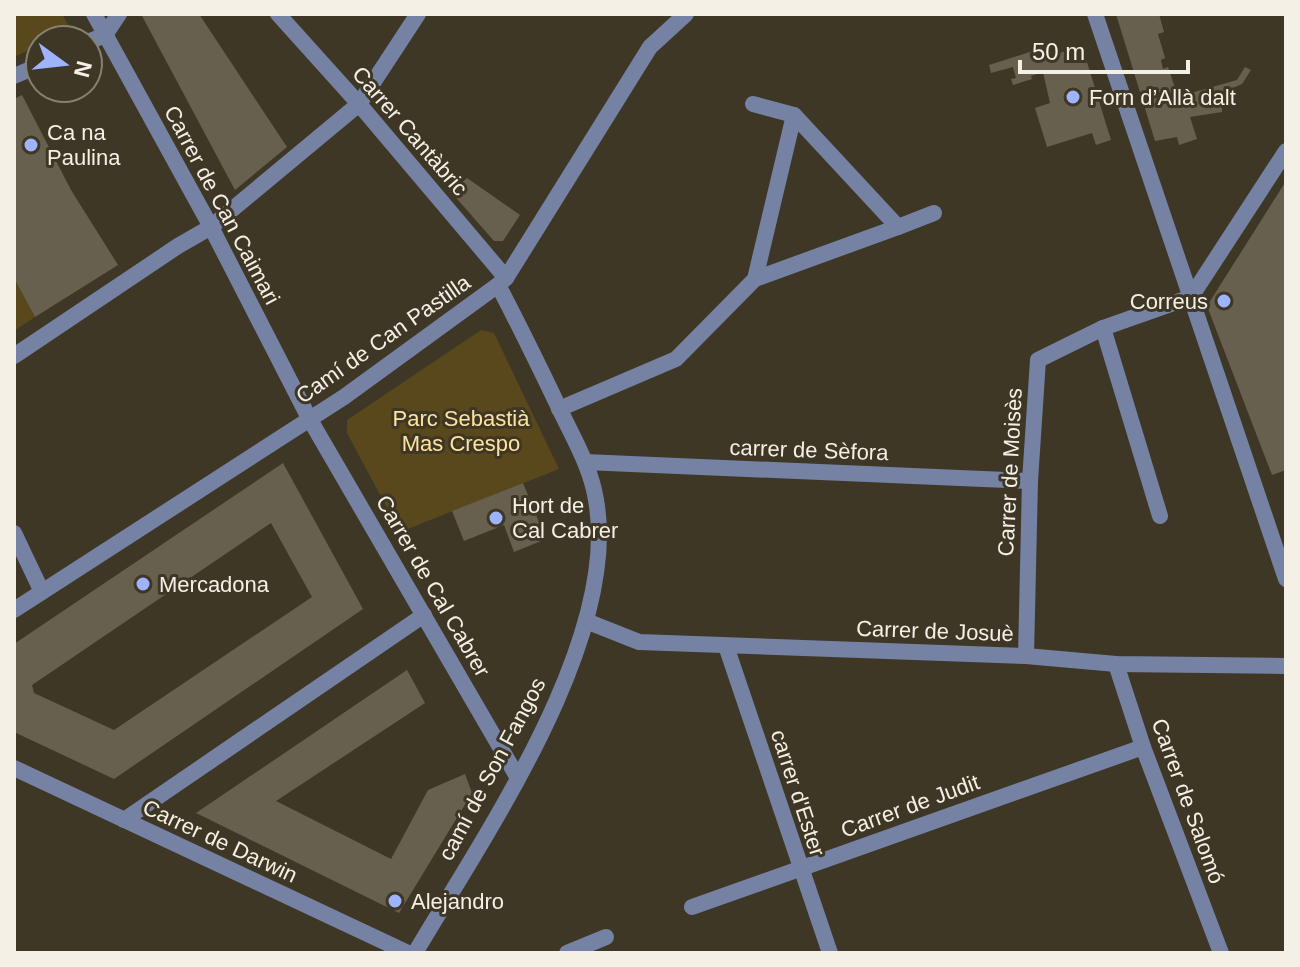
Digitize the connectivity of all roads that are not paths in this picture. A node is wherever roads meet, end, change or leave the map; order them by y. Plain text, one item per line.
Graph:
1 (94, 14) edge
2 (119, 14) edge
3 (278, 14) edge
4 (418, 14) edge
5 (686, 14) edge
6 (1095, 14) edge
7 (105, 35) junction
8 (359, 104) junction
9 (753, 104) dead end
10 (794, 115) junction
11 (1286, 151) edge
12 (934, 213) dead end
13 (211, 227) junction
14 (898, 227) junction
15 (755, 279) junction
16 (502, 282) junction
17 (1191, 297) junction
18 (1103, 328) junction
19 (14, 356) edge
20 (559, 409) junction
21 (309, 418) junction
22 (585, 462) junction
23 (1030, 481) junction
24 (1160, 516) dead end
25 (14, 533) edge
26 (1286, 579) edge
27 (42, 592) junction
28 (14, 610) edge
29 (424, 615) junction
30 (586, 621) junction
31 (726, 646) junction
32 (1026, 656) junction
33 (1116, 664) junction
34 (1286, 666) edge
35 (1143, 747) junction
36 (14, 768) edge
37 (518, 778) junction
38 (124, 820) junction
39 (800, 869) junction
40 (692, 907) dead end
41 (606, 937) dead end
42 (408, 953) edge
43 (415, 953) edge
44 (567, 953) edge
45 (830, 953) edge
46 (1220, 953) edge

1 - 7 street, Carrer de Can Caimari
2 - 7 street
3 - 8 street, Carrer Cantàbric
4 - 8 street
5 - 16 street, Camí de Can Pastilla
6 - 17 street
7 - 13 street, Carrer de Can Caimari
8 - 13 street
8 - 16 street, Carrer Cantàbric
9 - 10 street
10 - 14 street
10 - 15 street
11 - 17 street
12 - 14 street
13 - 19 street
13 - 21 street, Carrer de Can Caimari
14 - 15 street
15 - 20 street
16 - 20 street, camí de Son Fangos
16 - 21 street, Camí de Can Pastilla
17 - 18 street, Carrer de Moisès
17 - 26 street
18 - 23 street, Carrer de Moisès
18 - 24 street
20 - 22 street, camí de Son Fangos
21 - 27 street, Camí de Can Pastilla
21 - 29 street, Carrer de Cal Cabrer
22 - 23 street, carrer de Sèfora
22 - 30 street, camí de Son Fangos
23 - 32 street, Carrer de Moisès
25 - 27 street
27 - 28 street, Camí de Can Pastilla
29 - 37 street, Carrer de Cal Cabrer
29 - 38 street
30 - 31 street, Carrer de Josuè
30 - 37 street, camí de Son Fangos
31 - 32 street, Carrer de Josuè
31 - 39 street, carrer d'Ester
32 - 33 street, Carrer de Josuè
33 - 34 street, Carrer de Josuè
33 - 35 street, Carrer de Salomó
35 - 39 street, Carrer de Judit
35 - 46 street, Carrer de Salomó
36 - 38 street, Carrer de Darwin
37 - 43 street, camí de Son Fangos
38 - 42 street, Carrer de Darwin
39 - 40 street, Carrer de Judit
39 - 45 street, carrer d'Ester
41 - 44 street

